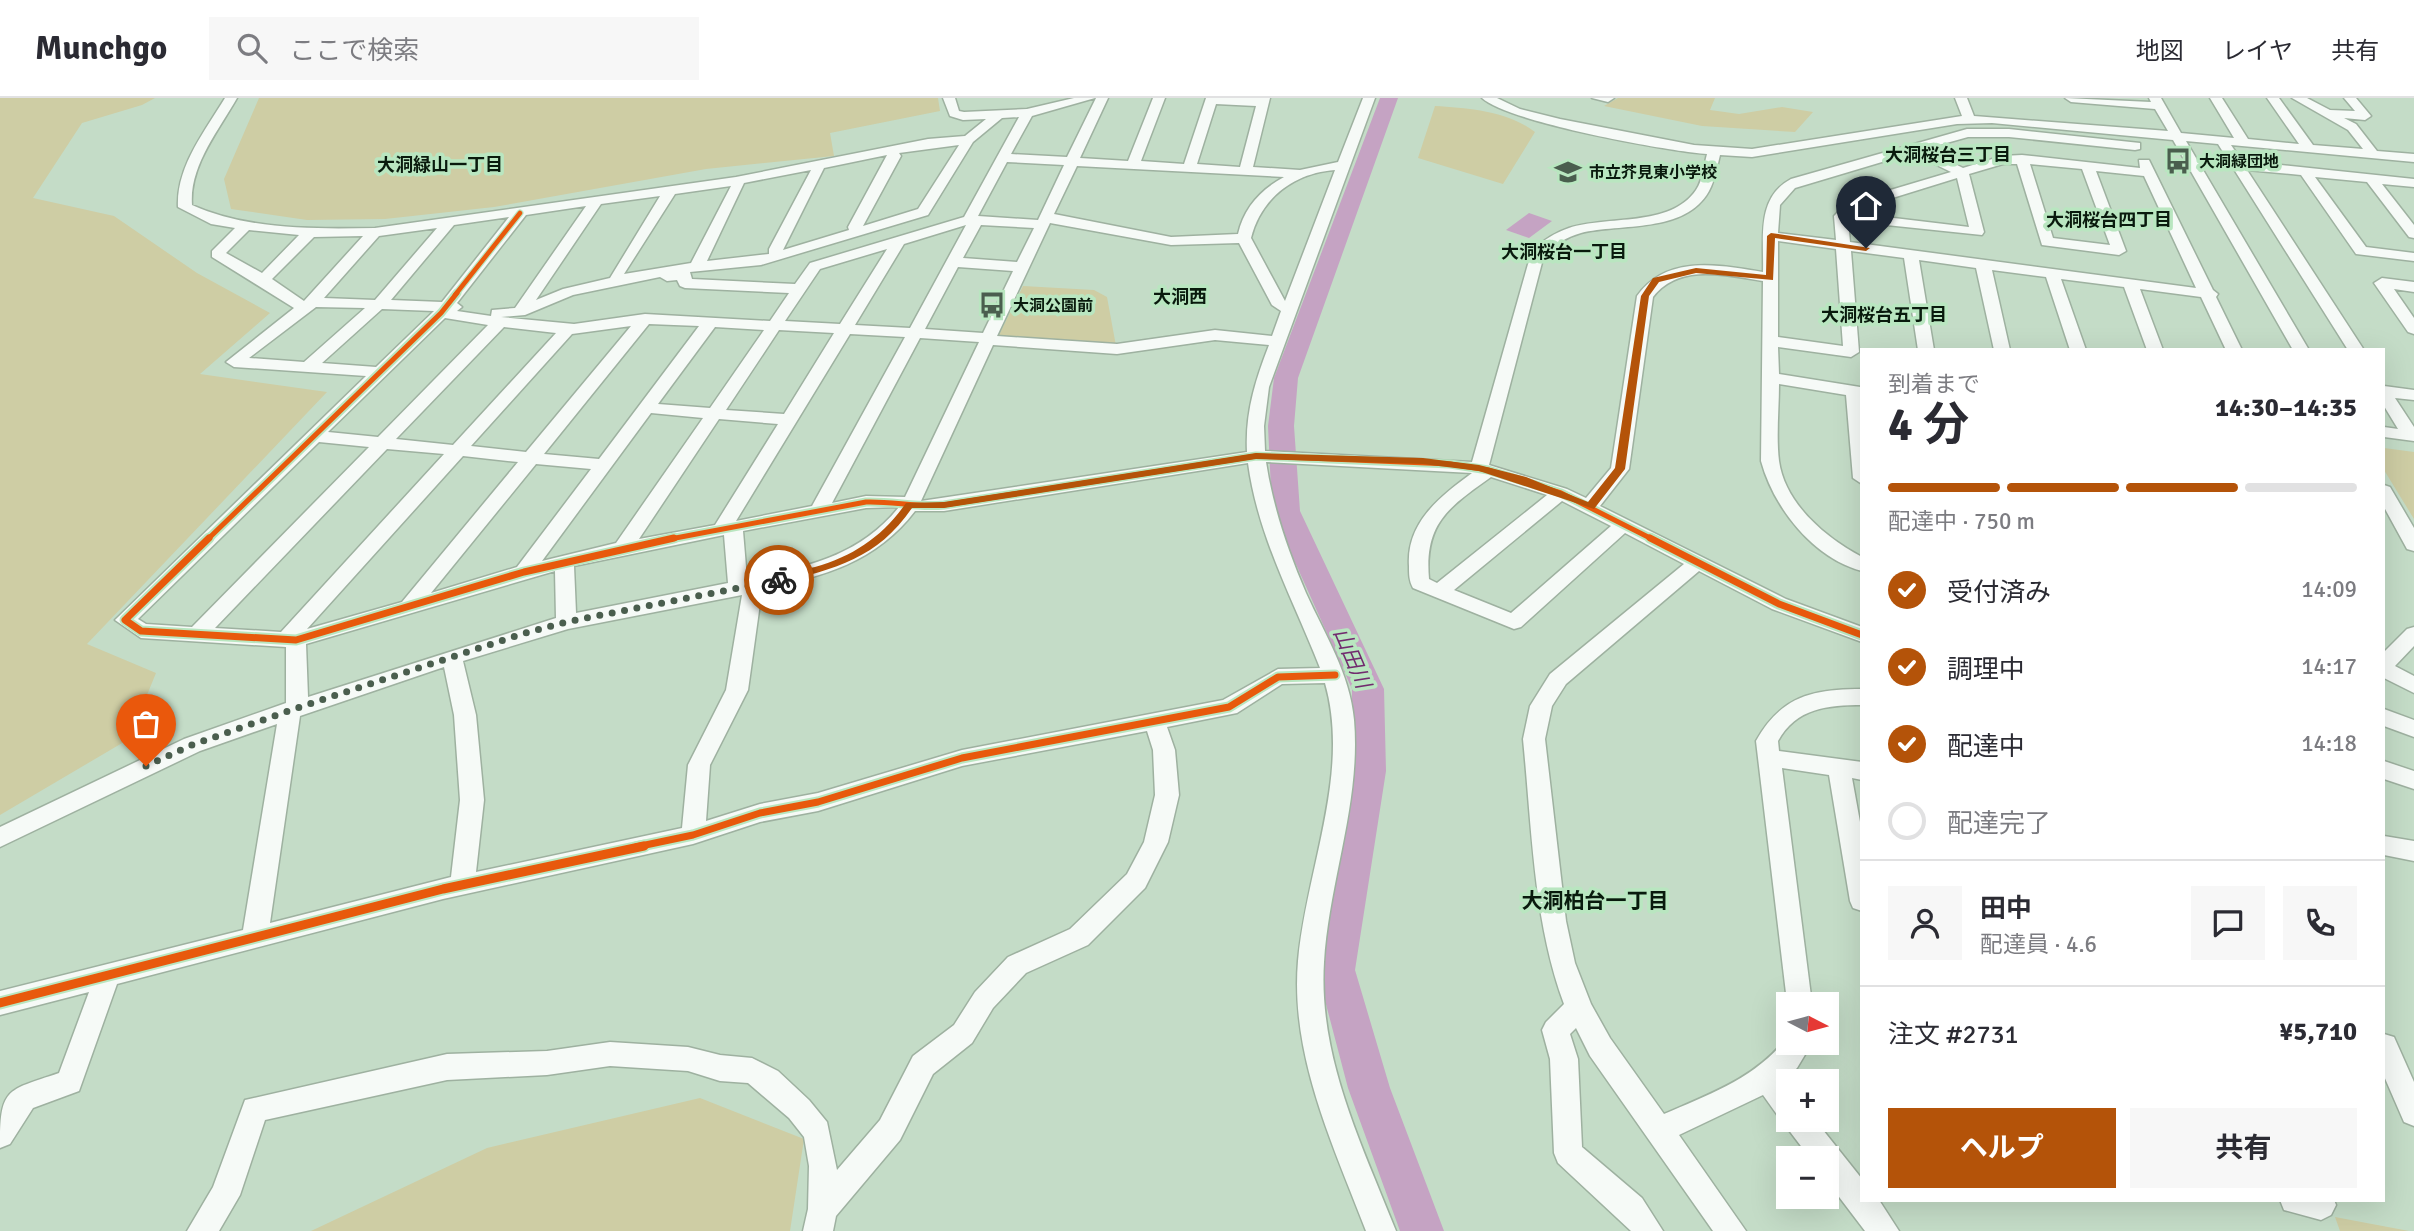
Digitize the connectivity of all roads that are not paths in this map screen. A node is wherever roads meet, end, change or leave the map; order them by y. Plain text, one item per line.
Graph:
1 (231, 98) edge
2 (949, 98) edge
3 (1089, 98) edge
4 (1102, 98) edge
5 (1159, 98) edge
6 (1369, 98) edge
7 (1488, 98) edge
8 (1598, 98) edge
9 (1608, 98) edge
10 (1961, 98) edge
11 (2071, 98) edge
12 (2216, 98) edge
13 (2273, 98) edge
14 (2298, 98) edge
15 (2350, 98) edge
16 (1212, 99) edge
17 (2088, 99) edge
18 (1264, 101) edge
19 (2157, 102) edge
20 (1027, 113) junction
21 (2326, 113) junction
22 (998, 115) junction
23 (1969, 119) junction
24 (2127, 130) junction
25 (2176, 135) junction
26 (2221, 139) junction
27 (968, 140) junction
28 (2243, 141) junction
29 (2136, 146) junction
30 (1913, 148) junction
31 (2309, 148) junction
32 (892, 151) junction
33 (1714, 151) junction
34 (2373, 154) junction
35 (1005, 158) junction
36 (2414, 158) edge
37 (2022, 159) junction
38 (1071, 164) junction
39 (2238, 165) junction
40 (817, 166) junction
41 (1345, 166) junction
42 (2087, 166) junction
43 (1132, 167) junction
44 (1189, 169) junction
45 (1245, 171) junction
46 (1962, 172) junction
47 (2305, 172) junction
48 (2150, 173) junction
49 (1303, 174) junction
50 (2371, 178) junction
51 (736, 181) junction
52 (2414, 183) edge
53 (669, 191) junction
54 (596, 202) junction
55 (520, 212) junction
56 (1841, 216) junction
57 (969, 220) junction
58 (1043, 221) junction
59 (449, 222) junction
60 (246, 225) junction
61 (311, 232) junction
62 (375, 232) junction
63 (857, 232) junction
64 (2414, 234) edge
65 (1771, 236) junction
66 (1244, 238) junction
67 (899, 241) junction
68 (1844, 245) junction
69 (1911, 254) junction
70 (777, 256) junction
71 (2414, 257) edge
72 (954, 262) junction
73 (1983, 264) junction
74 (696, 267) junction
75 (1021, 267) junction
76 (2052, 273) junction
77 (1770, 278) junction
78 (263, 280) junction
79 (617, 280) junction
80 (2130, 283) junction
81 (2414, 287) edge
82 (800, 289) junction
83 (2210, 294) junction
84 (380, 303) junction
85 (307, 304) junction
86 (444, 309) junction
87 (1291, 310) junction
88 (645, 319) junction
89 (510, 320) junction
90 (712, 320) junction
91 (778, 324) junction
92 (847, 328) junction
93 (568, 329) junction
94 (2414, 329) edge
95 (915, 332) junction
96 (987, 339) junction
97 (1772, 341) junction
98 (1278, 342) junction
99 (1926, 348) edge
100 (2002, 348) edge
101 (2077, 348) edge
102 (2154, 348) edge
103 (2233, 348) edge
104 (2300, 348) edge
105 (2355, 348) edge
106 (308, 368) junction
107 (379, 372) junction
108 (1771, 379) junction
109 (2385, 392) edge
110 (2385, 394) edge
111 (2414, 396) edge
112 (647, 408) junction
113 (716, 414) junction
114 (789, 420) junction
115 (2385, 432) edge
116 (314, 436) junction
117 (2412, 436) edge
118 (382, 443) junction
119 (457, 451) junction
120 (1265, 456) junction
121 (1860, 456) edge
122 (531, 458) junction
123 (604, 466) junction
124 (1483, 469) junction
125 (2385, 493) edge
126 (1561, 494) junction
127 (909, 505) junction
128 (1590, 506) junction
129 (820, 510) junction
130 (1624, 524) junction
131 (727, 529) junction
132 (2414, 545) edge
133 (623, 548) junction
134 (564, 561) junction
135 (1698, 562) junction
136 (1860, 564) edge
137 (524, 572) junction
138 (745, 587) junction
139 (1440, 591) junction
140 (409, 606) junction
141 (566, 622) junction
142 (1860, 634) edge
143 (2414, 634) edge
144 (196, 635) junction
145 (292, 639) junction
146 (452, 657) junction
147 (2385, 665) edge
148 (2385, 667) edge
149 (1335, 675) junction
150 (2414, 685) edge
151 (1860, 697) edge
152 (294, 709) junction
153 (2385, 717) edge
154 (1155, 723) junction
155 (2414, 729) edge
156 (1769, 758) junction
157 (1850, 770) edge
158 (2385, 770) edge
159 (2414, 780) edge
160 (692, 835) junction
161 (0, 838) edge
162 (1860, 879) edge
163 (462, 885) junction
164 (255, 936) junction
165 (108, 974) junction
166 (1798, 992) edge
167 (0, 1003) edge
168 (1579, 1008) junction
169 (2385, 1048) edge
170 (1792, 1055) edge
171 (1767, 1079) junction
172 (1776, 1091) edge
173 (2414, 1113) edge
174 (1659, 1130) junction
175 (1807, 1132) edge
176 (0, 1133) edge
177 (1860, 1200) edge
178 (1862, 1202) edge
179 (2303, 1202) edge
180 (2320, 1202) edge
181 (820, 1220) edge
182 (202, 1231) edge
183 (1381, 1231) edge
184 (1648, 1231) edge
185 (1731, 1231) edge
186 (1884, 1231) edge

1 - 60 street
2 - 22 street
3 - 20 street
4 - 38 street
5 - 43 street
6 - 41 street
7 - 33 street
8 - 9 street
10 - 23 street
11 - 17 street
12 - 28 street
13 - 31 street
14 - 21 street
15 - 21 street
16 - 18 street
16 - 44 street
17 - 19 street
18 - 45 street
19 - 25 street
20 - 22 street
20 - 35 street
21 - 34 street
22 - 27 street
23 - 24 street
23 - 33 street
24 - 25 street
24 - 29 street
25 - 26 street
25 - 104 street
26 - 28 street
26 - 39 street
27 - 32 street
27 - 63 street
28 - 31 street
29 - 30 street
29 - 48 street
30 - 46 street
30 - 65 street
31 - 34 street
32 - 40 street
32 - 63 street
33 - 124 street
34 - 36 street
35 - 38 street
35 - 57 street
37 - 42 street
37 - 42 street
37 - 46 street
38 - 43 street
38 - 58 street
39 - 47 street
39 - 105 street
40 - 51 street
40 - 70 street
41 - 49 street
41 - 87 street
42 - 48 street
43 - 44 street
44 - 45 street
45 - 49 street
46 - 56 street
46 - 56 street
47 - 50 street
47 - 71 street
48 - 83 street
49 - 66 street
50 - 52 street
50 - 64 street
51 - 53 street
51 - 74 street
53 - 54 street
53 - 79 street
54 - 55 street
54 - 89 street
55 - 59 street
55 - 86 street
56 - 68 street
57 - 58 street
57 - 67 street
57 - 72 street
58 - 66 street
58 - 75 street
59 - 62 street
59 - 84 street
60 - 61 street
60 - 78 street
61 - 62 street
61 - 78 street
62 - 85 street
63 - 70 street
65 - 68 street
65 - 77 street
66 - 87 street
67 - 82 street
67 - 92 street
68 - 69 street
68 - 97 street
69 - 73 street
69 - 99 street
70 - 74 street
72 - 75 street
72 - 95 street
73 - 76 street
73 - 100 street
74 - 79 street
75 - 96 street
76 - 80 street
76 - 101 street
77 - 97 street
77 - 128 street
78 - 85 street
79 - 89 street
80 - 83 street
80 - 102 street
81 - 94 street
82 - 89 street
82 - 91 street
83 - 103 street
84 - 85 street
84 - 86 street
84 - 106 street
85 - 106 street
86 - 89 street
86 - 89 street
86 - 107 street
87 - 98 street
88 - 90 street
88 - 93 street
88 - 122 street
89 - 93 street
89 - 118 street
90 - 91 street
90 - 112 street
91 - 92 street
91 - 113 street
92 - 95 street
92 - 114 street
93 - 119 street
95 - 96 street
95 - 129 street
96 - 98 street
96 - 127 street
97 - 108 street
98 - 120 street
106 - 107 street
107 - 116 street
108 - 121 street
108 - 136 street
109 - 111 street
110 - 117 street
112 - 113 street
112 - 123 street
113 - 114 street
113 - 133 street
114 - 131 street
115 - 117 street
116 - 118 street
116 - 144 street
118 - 119 street
118 - 144 street
119 - 122 street
119 - 145 street
120 - 124 street
120 - 127 street
120 - 149 street
122 - 123 street
122 - 140 street
123 - 137 street
124 - 126 street
124 - 139 street
125 - 132 street
126 - 128 street
126 - 139 street
127 - 129 street
127 - 138 street
128 - 130 street
129 - 131 street
130 - 135 street
130 - 139 street
131 - 133 street
131 - 138 street
133 - 134 street
134 - 137 street
134 - 141 street
135 - 142 street
135 - 168 street
137 - 140 street
138 - 141 street
138 - 160 street
140 - 145 street
141 - 146 street
143 - 147 street
144 - 145 street
145 - 152 street
146 - 152 street
146 - 163 street
148 - 150 street
149 - 154 street
149 - 183 street
151 - 156 street
152 - 161 street
152 - 164 street
153 - 155 street
154 - 160 street
154 - 181 street
156 - 157 street
156 - 166 street
157 - 162 street
158 - 159 street
160 - 163 street
163 - 164 street
164 - 165 street
165 - 167 street
165 - 176 street
168 - 174 street
168 - 184 street
169 - 173 street
170 - 171 street
171 - 172 street
171 - 174 street
174 - 185 street
175 - 177 street
178 - 186 street
179 - 180 street
181 - 182 street

